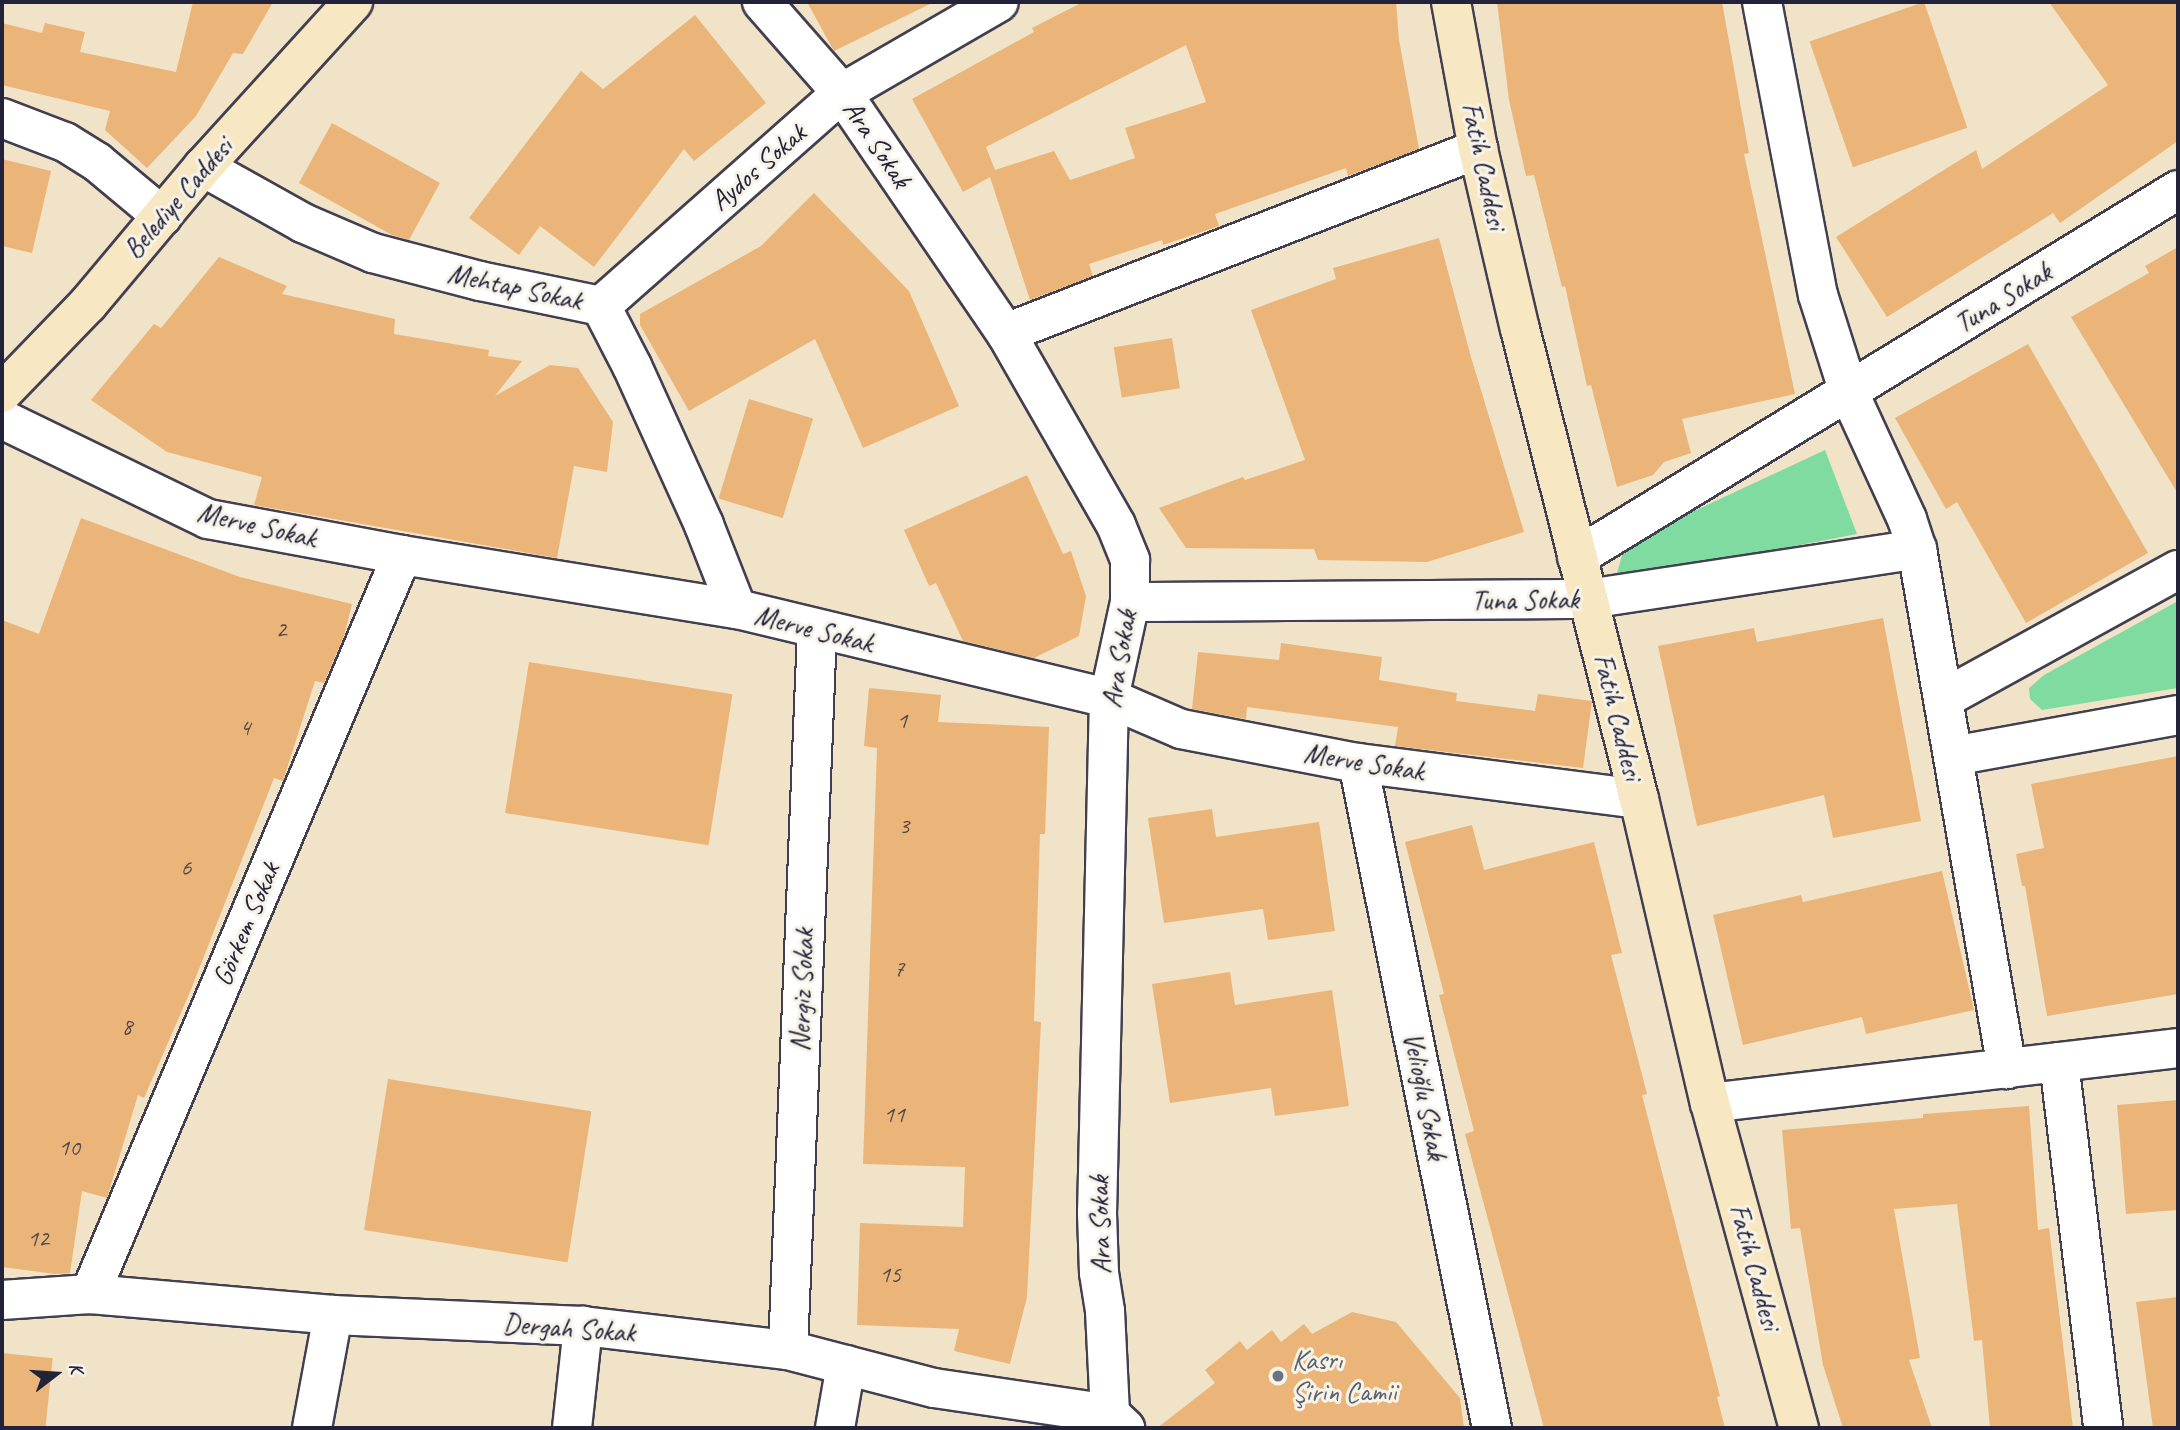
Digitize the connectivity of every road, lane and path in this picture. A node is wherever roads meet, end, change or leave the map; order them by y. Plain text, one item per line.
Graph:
1 (353, 2) edge
2 (762, 2) edge
3 (999, 2) edge
4 (1451, 2) edge
5 (1762, 2) edge
6 (842, 93) junction
7 (2, 118) edge
8 (1478, 149) junction
9 (203, 167) junction
10 (2178, 190) edge
11 (162, 216) junction
12 (601, 306) junction
13 (1006, 333) junction
14 (2, 393) edge
15 (1849, 393) junction
16 (2, 419) edge
17 (1917, 549) junction
18 (402, 555) junction
19 (1577, 557) junction
20 (2178, 570) edge
21 (1588, 600) junction
22 (1130, 602) junction
23 (737, 609) junction
24 (817, 631) junction
25 (1109, 698) junction
26 (1943, 699) junction
27 (2178, 715) edge
28 (1953, 757) junction
29 (1358, 763) junction
30 (1639, 799) junction
31 (2178, 1048) edge
32 (2059, 1062) junction
33 (2007, 1069) junction
34 (1710, 1103) junction
35 (90, 1294) junction
36 (2, 1300) edge
37 (333, 1315) junction
38 (583, 1326) junction
39 (788, 1350) junction
40 (846, 1365) junction
41 (1114, 1424) edge
42 (312, 1428) edge
43 (572, 1428) edge
44 (835, 1428) edge
45 (1492, 1428) edge
46 (1799, 1428) edge
47 (2103, 1428) edge

1 - 9 street, Belediye Caddesi
2 - 6 street, Ara Sokak
3 - 6 street, Aydos Sokak
4 - 8 street, Fatih Caddesi
5 - 15 street
6 - 12 street, Aydos Sokak
6 - 13 street, Ara Sokak
7 - 11 street
8 - 13 street
8 - 19 street, Fatih Caddesi
9 - 11 street, Belediye Caddesi
9 - 12 street, Mehtap Sokak
10 - 15 street, Tuna Sokak
11 - 14 street, Belediye Caddesi
12 - 23 street, Mehtap Sokak
13 - 22 street, Ara Sokak
15 - 17 street
15 - 19 street, Tuna Sokak
16 - 18 street, Merve Sokak
17 - 21 street, Tuna Sokak
17 - 26 street
18 - 23 street, Merve Sokak
18 - 35 street, Görkem Sokak
19 - 21 street, Fatih Caddesi
20 - 26 street
21 - 22 street, Tuna Sokak
21 - 30 street, Fatih Caddesi
22 - 25 street, Ara Sokak
23 - 24 street, Merve Sokak
24 - 25 street, Merve Sokak
24 - 39 street, Nergiz Sokak
25 - 29 street, Merve Sokak
25 - 41 street, Ara Sokak
26 - 28 street
27 - 28 street
28 - 33 street
29 - 30 street, Merve Sokak
29 - 45 street, Velioğlu Sokak
30 - 34 street, Fatih Caddesi
31 - 32 street
32 - 33 street
32 - 47 street
33 - 34 street
34 - 46 street, Fatih Caddesi
35 - 36 street, Dergah Sokak
35 - 37 street, Dergah Sokak
37 - 38 street, Dergah Sokak
37 - 42 street
38 - 39 street, Dergah Sokak
38 - 43 street
39 - 40 street, Dergah Sokak
40 - 41 street, Dergah Sokak
40 - 44 street

